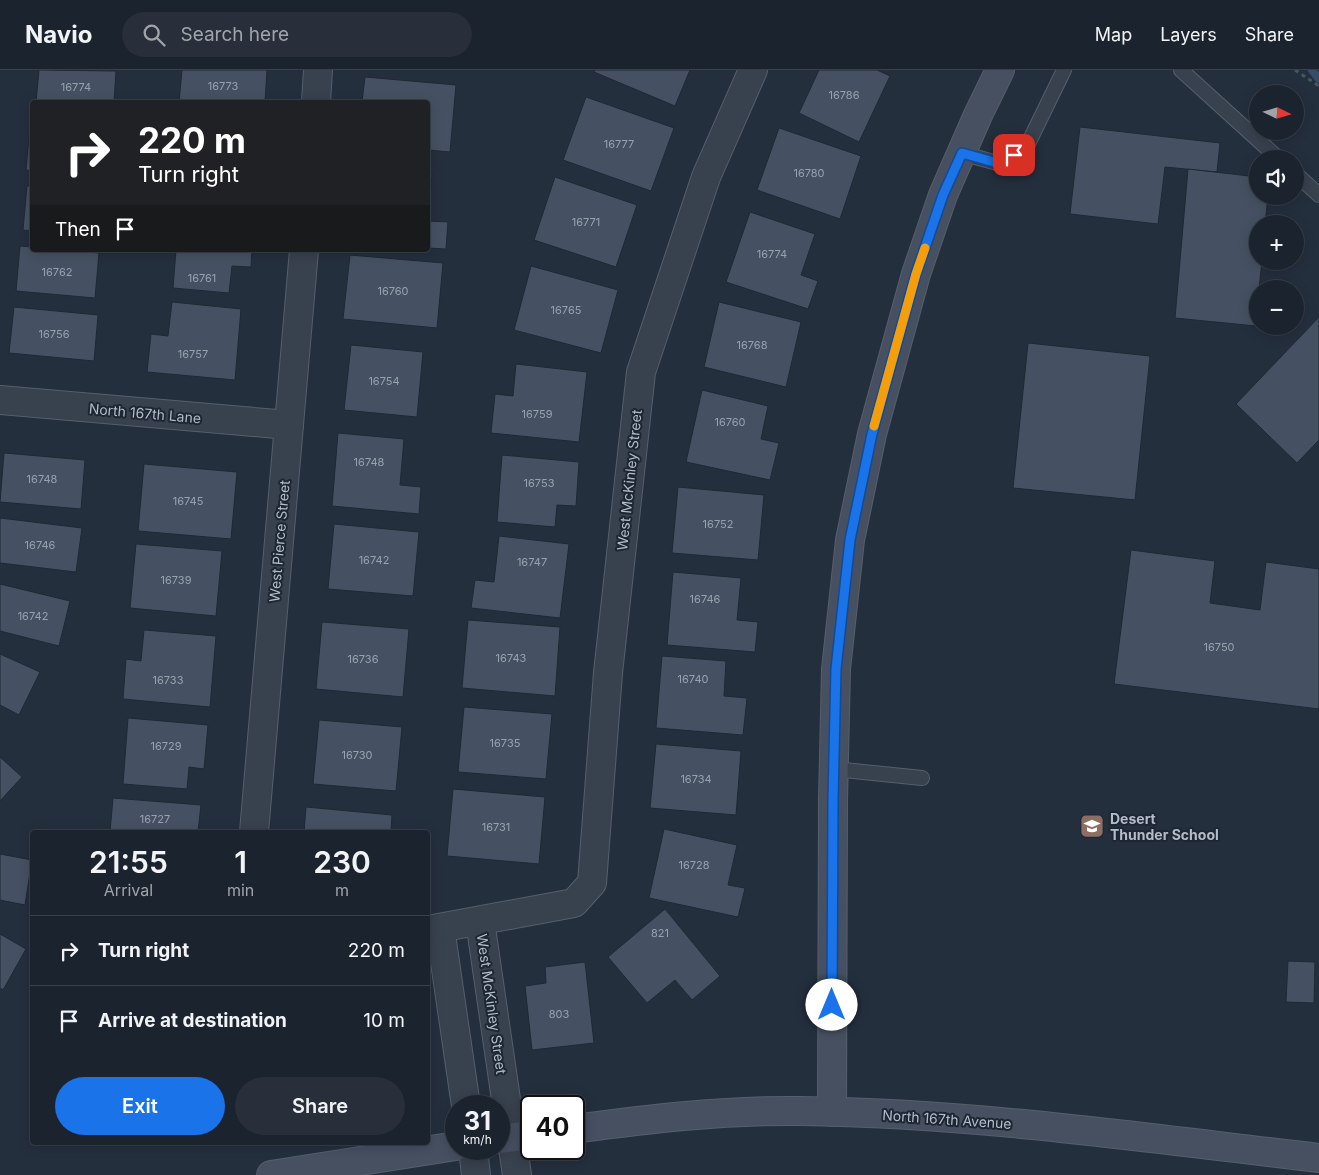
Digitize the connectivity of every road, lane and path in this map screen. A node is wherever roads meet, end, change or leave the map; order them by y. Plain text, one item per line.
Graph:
1 (318, 70) edge
2 (753, 70) edge
3 (1000, 70) edge
4 (1064, 70) edge
5 (1181, 70) edge
6 (1295, 70) edge
7 (1319, 86) edge
8 (316, 100) edge
9 (1269, 150) edge
10 (962, 153) junction
11 (1304, 181) edge
12 (1319, 195) edge
13 (304, 252) edge
14 (0, 400) edge
15 (289, 425) junction
16 (834, 769) junction
17 (922, 778) dead end
18 (254, 830) edge
19 (480, 921) junction
20 (434, 929) edge
21 (464, 1095) edge
22 (832, 1112) junction
23 (585, 1128) edge
24 (514, 1137) edge
25 (445, 1148) edge
26 (1319, 1158) edge
27 (474, 1160) edge
28 (271, 1175) edge
29 (476, 1175) edge
30 (517, 1175) edge

1 - 8 street
2 - 19 street, West McKinley Street
3 - 10 street
4 - 10 lane
5 - 9 lane
6 - 7 path
10 - 16 street
11 - 12 lane
13 - 15 street, West Pierce Street
14 - 15 street, North 167th Lane
15 - 18 street, West Pierce Street
16 - 17 lane
16 - 22 street
19 - 20 street
19 - 24 street, West McKinley Street
20 - 21 street
22 - 23 street, North 167th Avenue
22 - 26 street, North 167th Avenue
24 - 30 street, West McKinley Street
25 - 28 street
27 - 29 street

